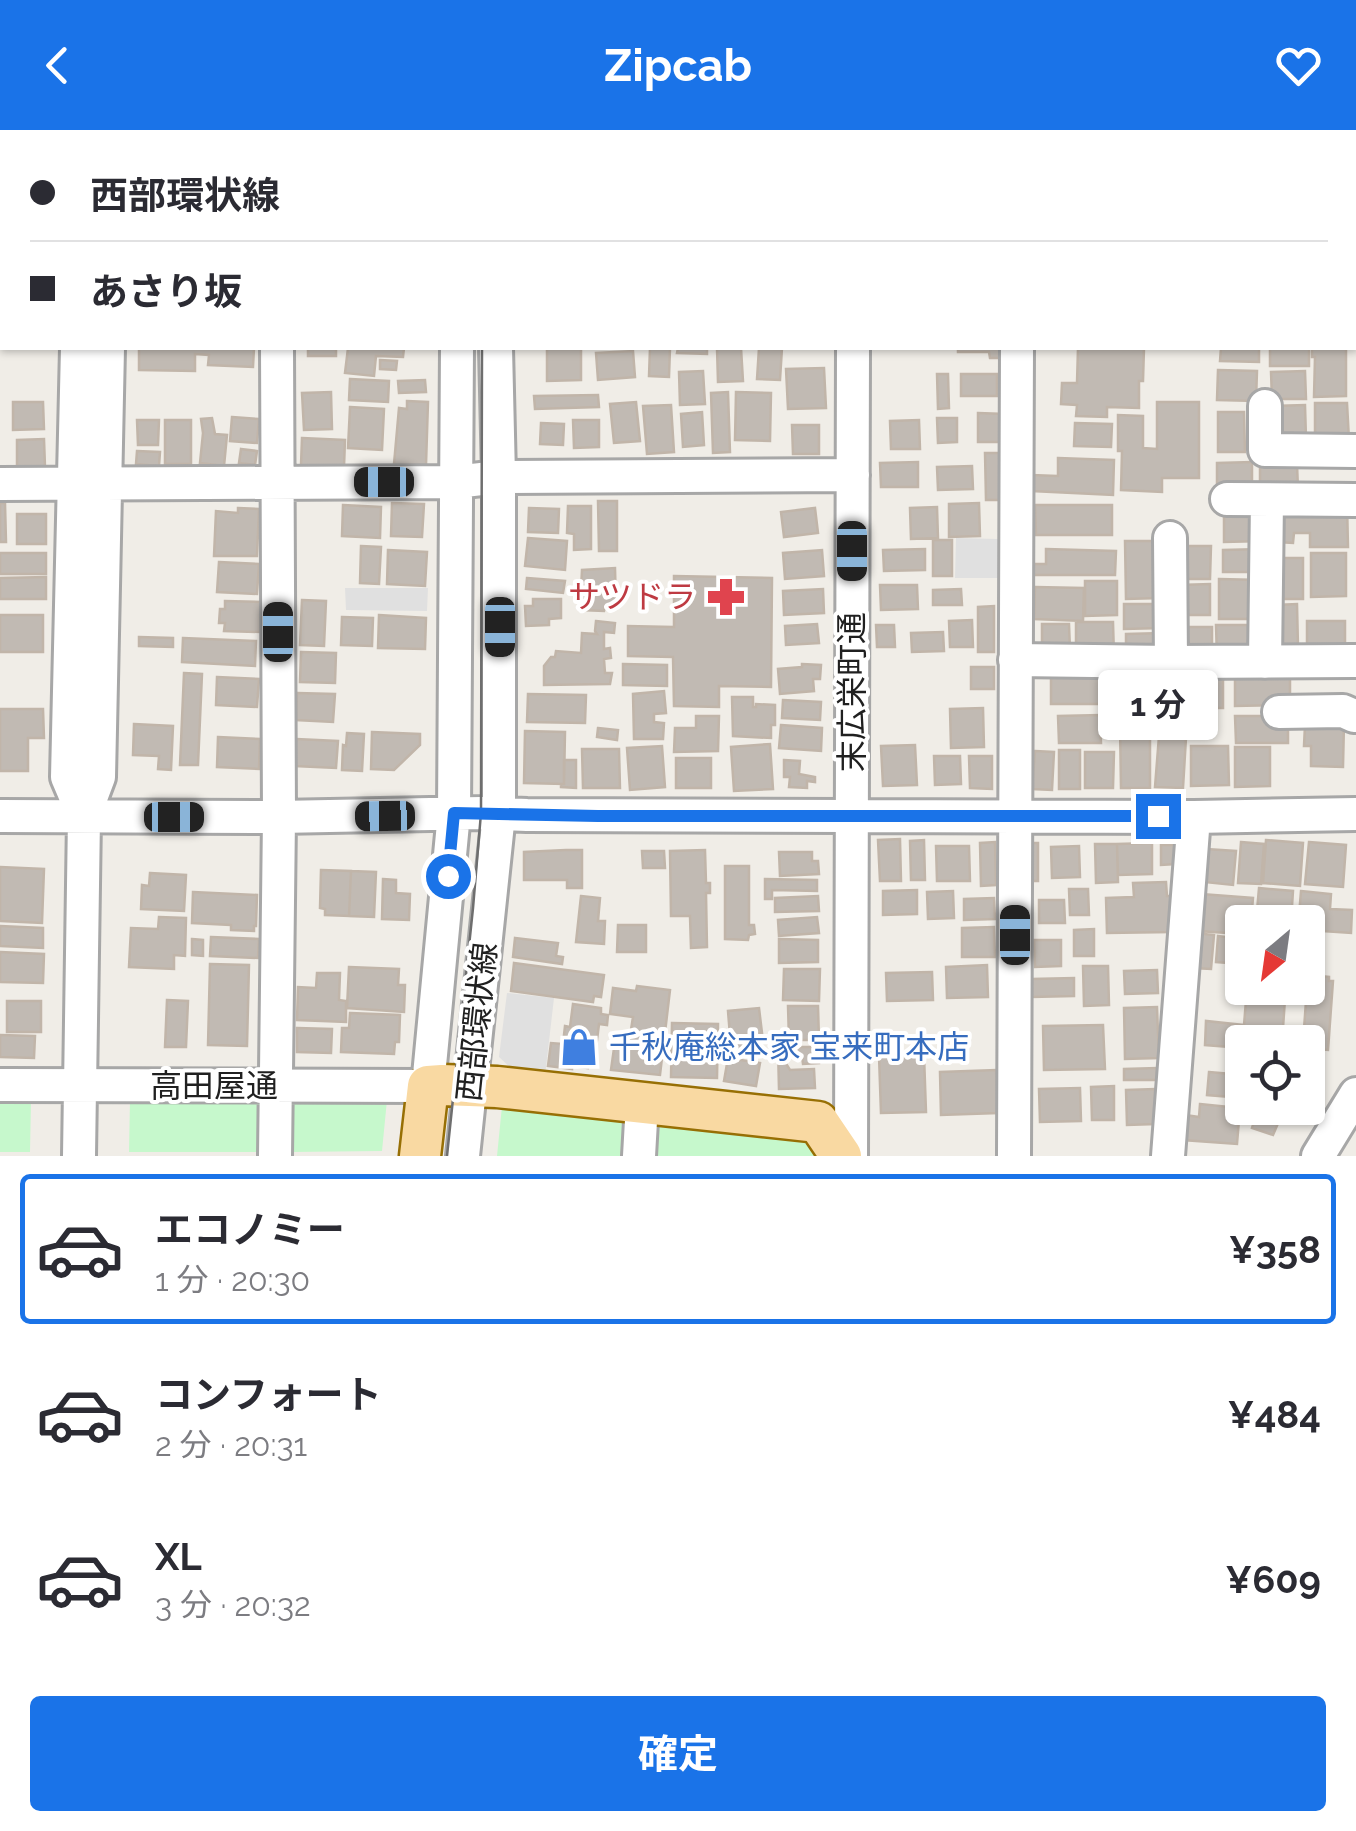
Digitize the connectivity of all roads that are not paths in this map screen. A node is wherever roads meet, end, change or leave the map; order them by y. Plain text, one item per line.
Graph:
1 (77, 350) edge
2 (108, 350) edge
3 (277, 350) edge
4 (456, 350) edge
5 (496, 350) edge
6 (853, 350) edge
7 (1017, 350) edge
8 (1265, 406) dead end
9 (1355, 452) edge
10 (853, 475) junction
11 (499, 477) junction
12 (454, 482) junction
13 (90, 483) junction
14 (277, 483) junction
15 (0, 484) edge
16 (1227, 500) dead end
17 (1266, 500) junction
18 (1355, 500) edge
19 (1170, 538) dead end
20 (1014, 660) junction
21 (1354, 661) edge
22 (1171, 662) junction
23 (1265, 662) junction
24 (1278, 712) dead end
25 (1354, 716) edge
26 (454, 813) junction
27 (499, 814) junction
28 (1356, 814) edge
29 (0, 816) edge
30 (852, 816) junction
31 (1015, 816) junction
32 (1194, 816) junction
33 (84, 817) junction
34 (279, 817) junction
35 (470, 1085) junction
36 (0, 1086) edge
37 (78, 1086) junction
38 (428, 1086) junction
39 (275, 1087) junction
40 (1356, 1094) edge
41 (642, 1103) junction
42 (79, 1156) edge
43 (275, 1156) edge
44 (420, 1156) edge
45 (462, 1156) edge
46 (640, 1156) edge
47 (841, 1156) edge
48 (851, 1156) edge
49 (1014, 1156) edge
50 (1168, 1156) edge
51 (1318, 1156) edge

1 - 13 street
2 - 13 street
3 - 14 street
4 - 12 street, 西部環状線
5 - 11 street, 西部環状線
6 - 10 street, 末広栄町通
7 - 20 street
8 - 9 street
10 - 11 street
10 - 30 street, 末広栄町通
11 - 12 street
11 - 27 street, 西部環状線
12 - 14 street
12 - 26 street, 西部環状線
13 - 14 street
13 - 15 street
13 - 33 street
14 - 34 street
16 - 17 street
17 - 18 street
17 - 23 street
19 - 22 street
20 - 22 street
20 - 31 street
21 - 23 street
22 - 23 street
24 - 25 street
26 - 27 street
26 - 34 street
26 - 38 street, 西部環状線
27 - 30 street
27 - 35 street, 西部環状線
28 - 32 street
29 - 33 street
30 - 31 street
30 - 48 street, 末広栄町通
31 - 32 street
31 - 49 street
32 - 50 street
33 - 34 street
33 - 37 street
34 - 39 street
35 - 38 main road
35 - 41 main road
35 - 45 street, 西部環状線
36 - 37 street, 高田屋通
37 - 39 street, 高田屋通
37 - 42 street
38 - 39 street, 高田屋通
38 - 44 main road
39 - 43 street
40 - 51 street
41 - 46 street
41 - 47 main road

